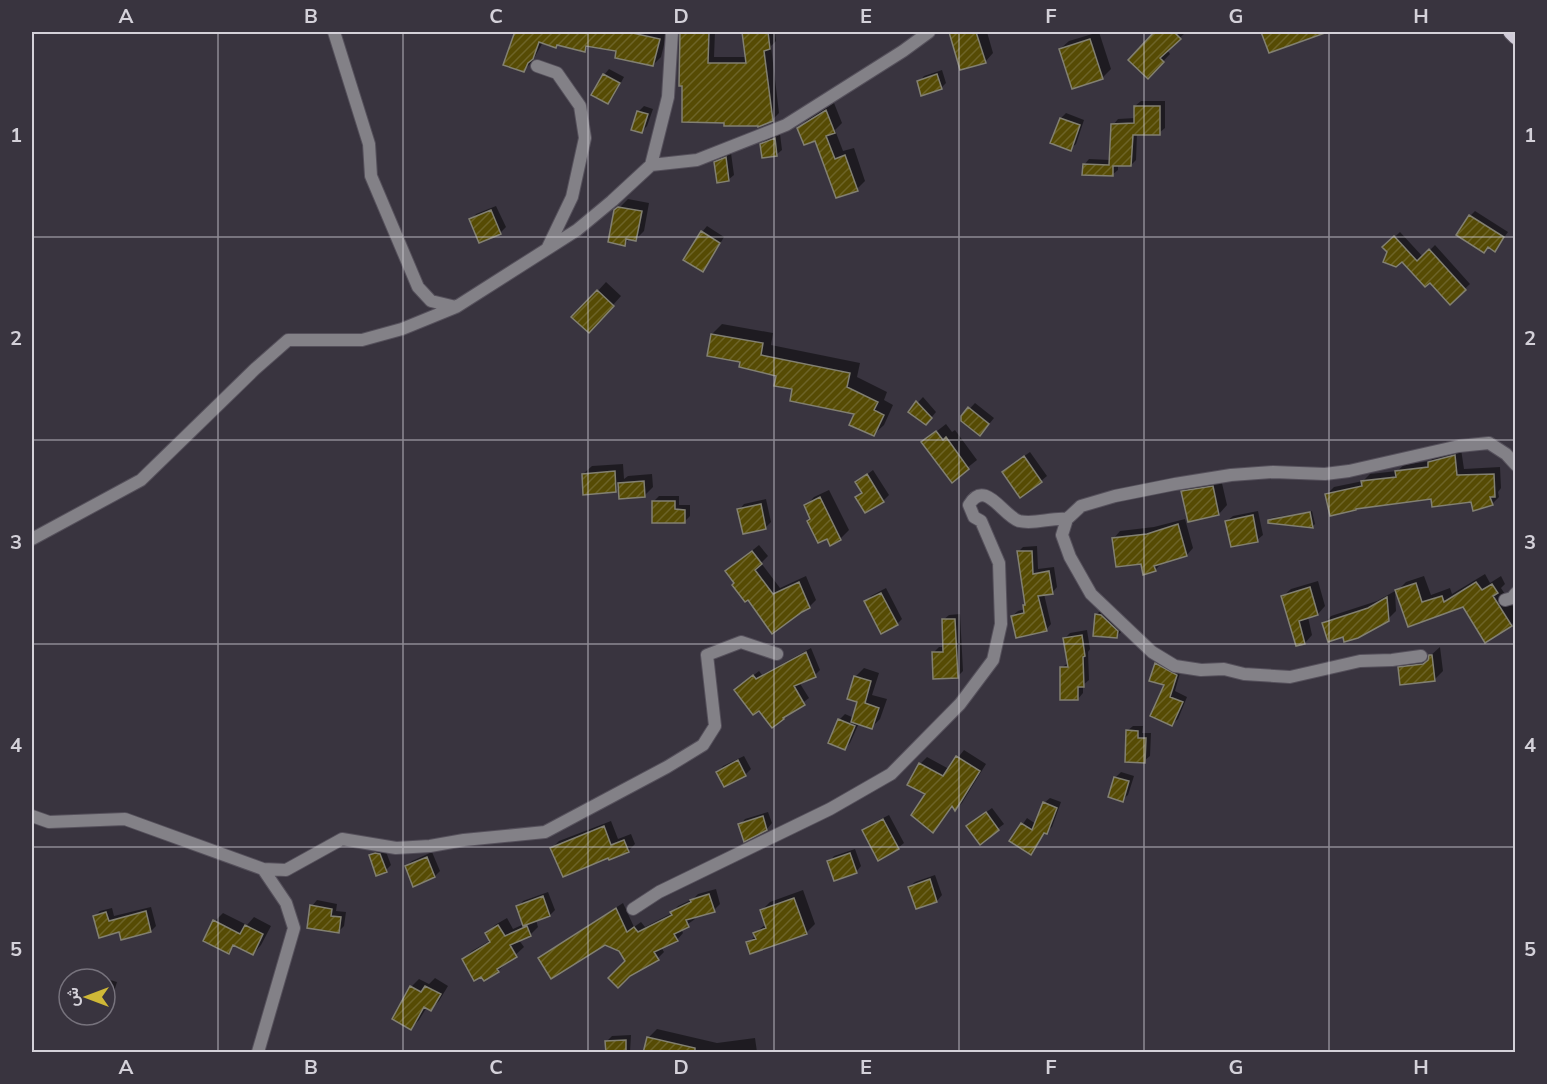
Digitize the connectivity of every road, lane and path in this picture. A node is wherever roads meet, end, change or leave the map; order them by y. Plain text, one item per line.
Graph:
1 (334, 32) edge
2 (672, 32) edge
3 (929, 32) edge
4 (1511, 32) edge
5 (1515, 37) edge
6 (537, 66) dead end
7 (651, 165) junction
8 (548, 249) junction
9 (456, 307) junction
10 (1515, 465) edge
11 (1067, 519) junction
12 (32, 539) edge
13 (777, 654) dead end
14 (1421, 656) dead end
15 (32, 816) edge
16 (263, 869) junction
17 (633, 909) dead end
18 (258, 1053) edge

1 - 9 street
2 - 7 street
3 - 7 street
4 - 5 main road
6 - 8 street
7 - 8 street
8 - 9 street
9 - 12 street
10 - 11 street
11 - 14 street
11 - 17 street
13 - 16 street
15 - 16 street
16 - 18 street

